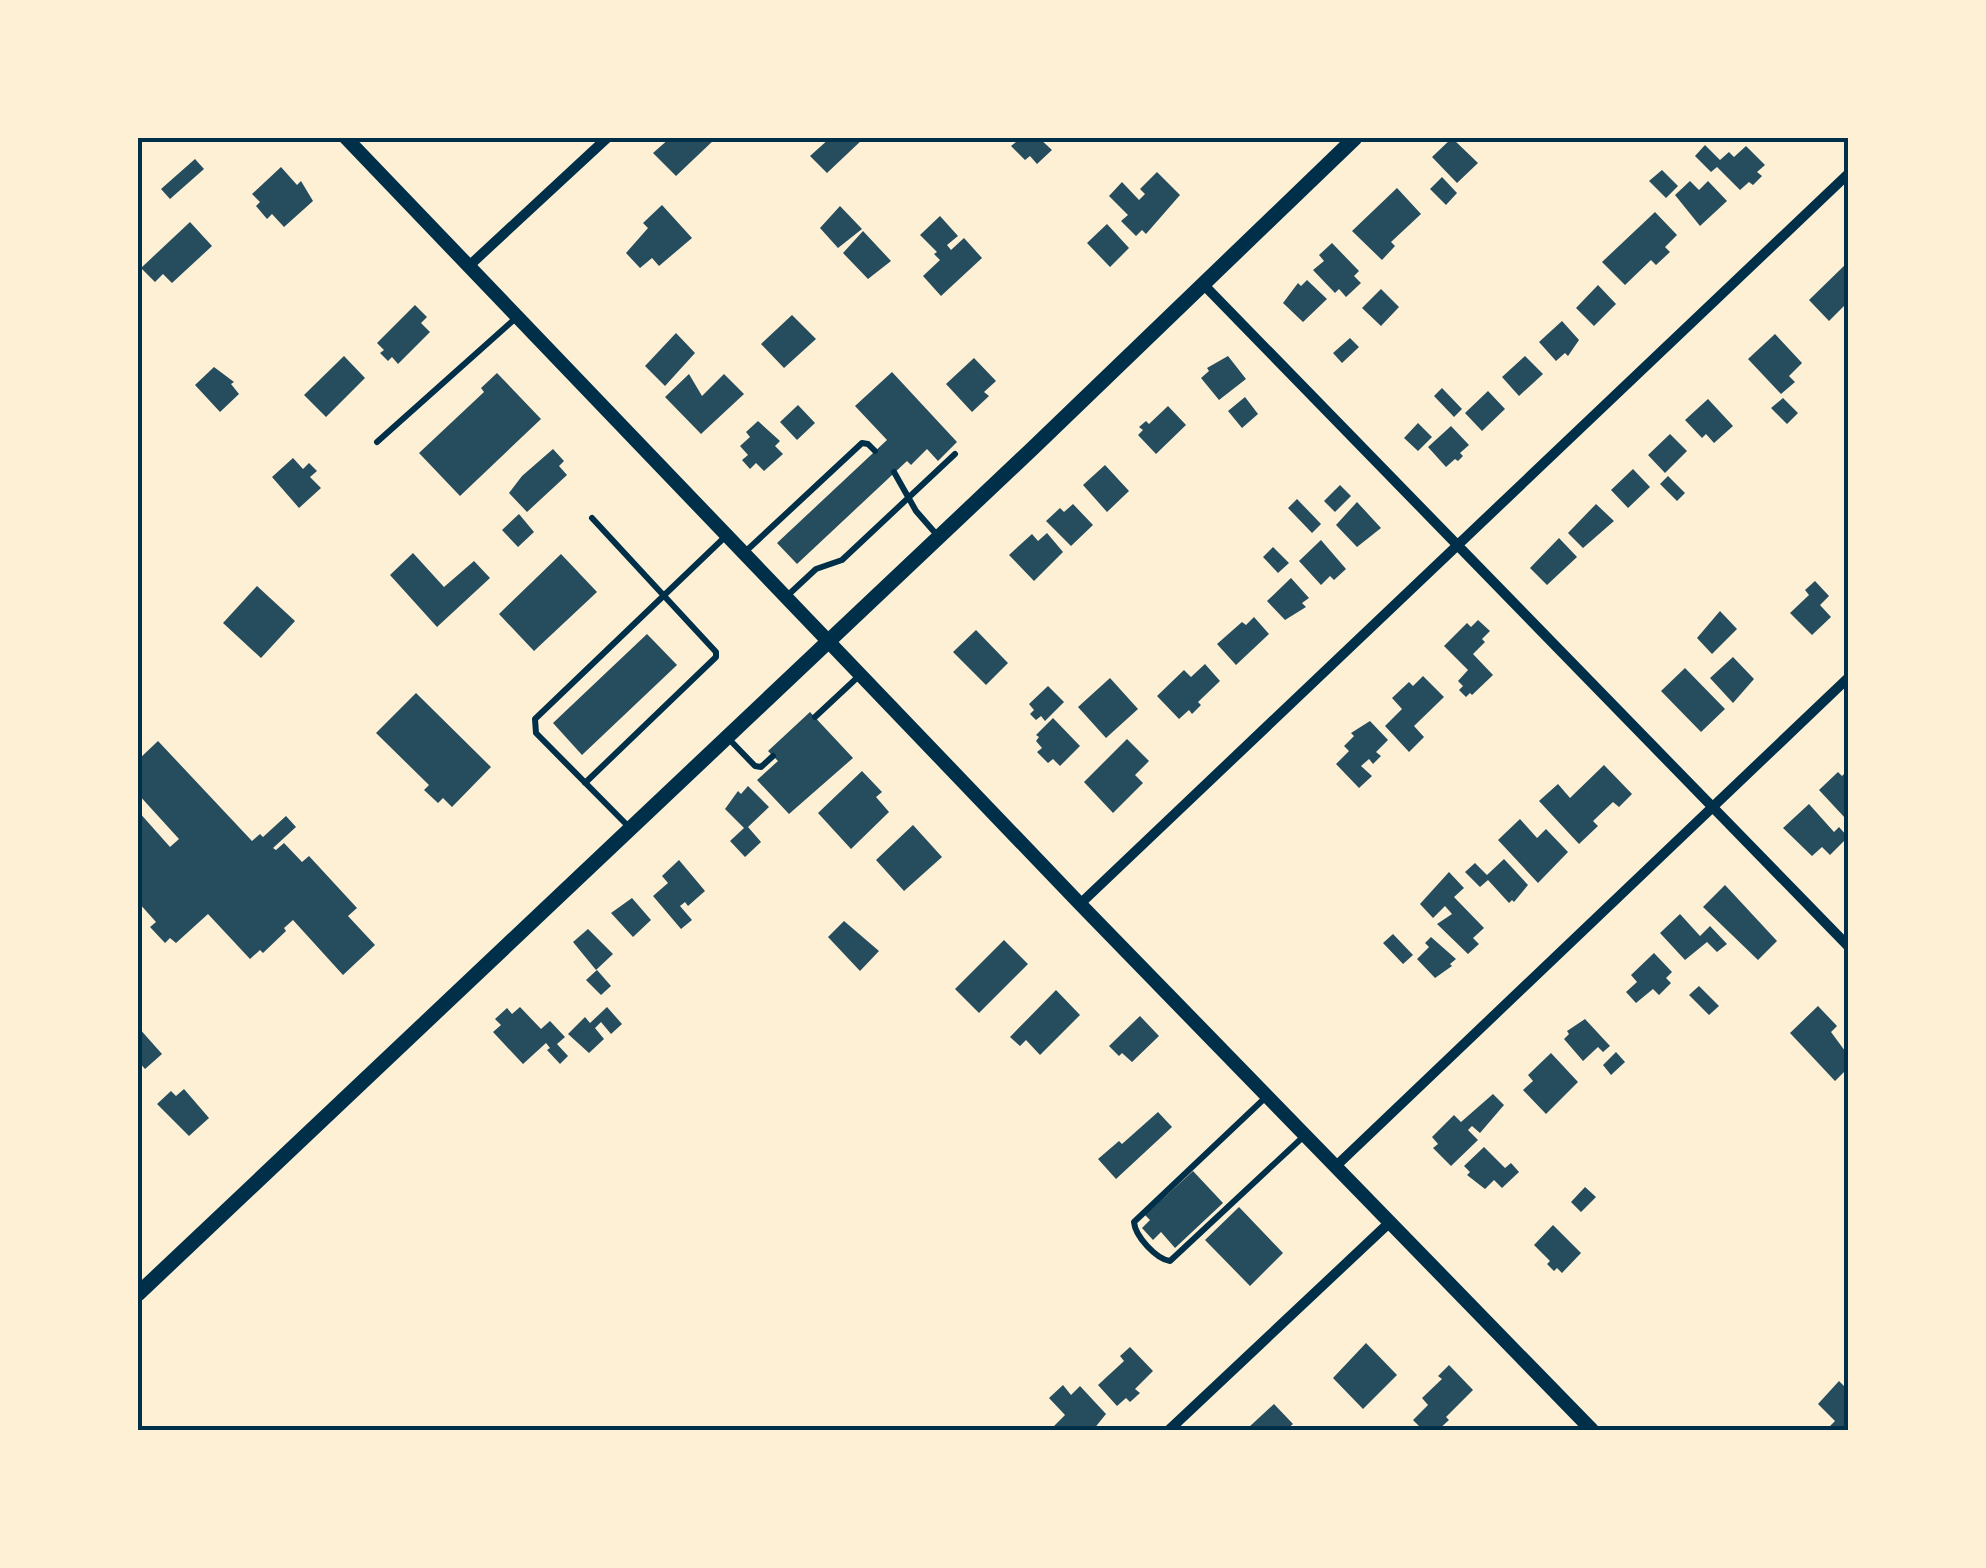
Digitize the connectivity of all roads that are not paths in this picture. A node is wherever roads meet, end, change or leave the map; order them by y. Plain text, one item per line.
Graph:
1 (346, 138) edge
2 (607, 138) edge
3 (1355, 138) edge
4 (1848, 174) edge
5 (470, 266) junction
6 (1202, 284) junction
7 (518, 316) junction
8 (377, 442) dead end
9 (875, 451) dead end
10 (955, 454) dead end
11 (894, 472) dead end
12 (909, 497) junction
13 (592, 518) dead end
14 (728, 535) junction
15 (938, 536) junction
16 (1456, 545) junction
17 (744, 553) junction
18 (665, 594) junction
19 (786, 597) junction
20 (829, 641) junction
21 (861, 675) junction
22 (1848, 678) edge
23 (815, 717) dead end
24 (726, 736) junction
25 (773, 756) dead end
26 (586, 783) junction
27 (1712, 808) junction
28 (630, 828) junction
29 (1080, 904) junction
30 (1848, 946) edge
31 (1266, 1097) junction
32 (1304, 1136) junction
33 (1336, 1167) junction
34 (1389, 1223) junction
35 (138, 1294) edge
36 (1169, 1430) edge
37 (1592, 1430) edge

1 - 5 street
2 - 5 street
3 - 6 main road
4 - 16 street
5 - 7 street
6 - 15 main road
6 - 16 street
7 - 8 lane
7 - 14 street
9 - 17 lane
10 - 12 lane
11 - 12 lane
12 - 15 lane
12 - 19 lane
13 - 18 lane
14 - 17 street
14 - 18 lane
15 - 20 main road
16 - 27 street
16 - 29 street
17 - 19 street
18 - 26 lane
18 - 26 lane
19 - 20 street
20 - 21 street
20 - 24 main road
21 - 23 lane
21 - 29 street
22 - 27 street
24 - 25 lane
24 - 28 main road
26 - 28 lane
27 - 30 street
27 - 33 street
28 - 35 main road
29 - 31 street
31 - 32 street
31 - 32 lane
32 - 33 street
33 - 34 street
34 - 36 street
34 - 37 street

